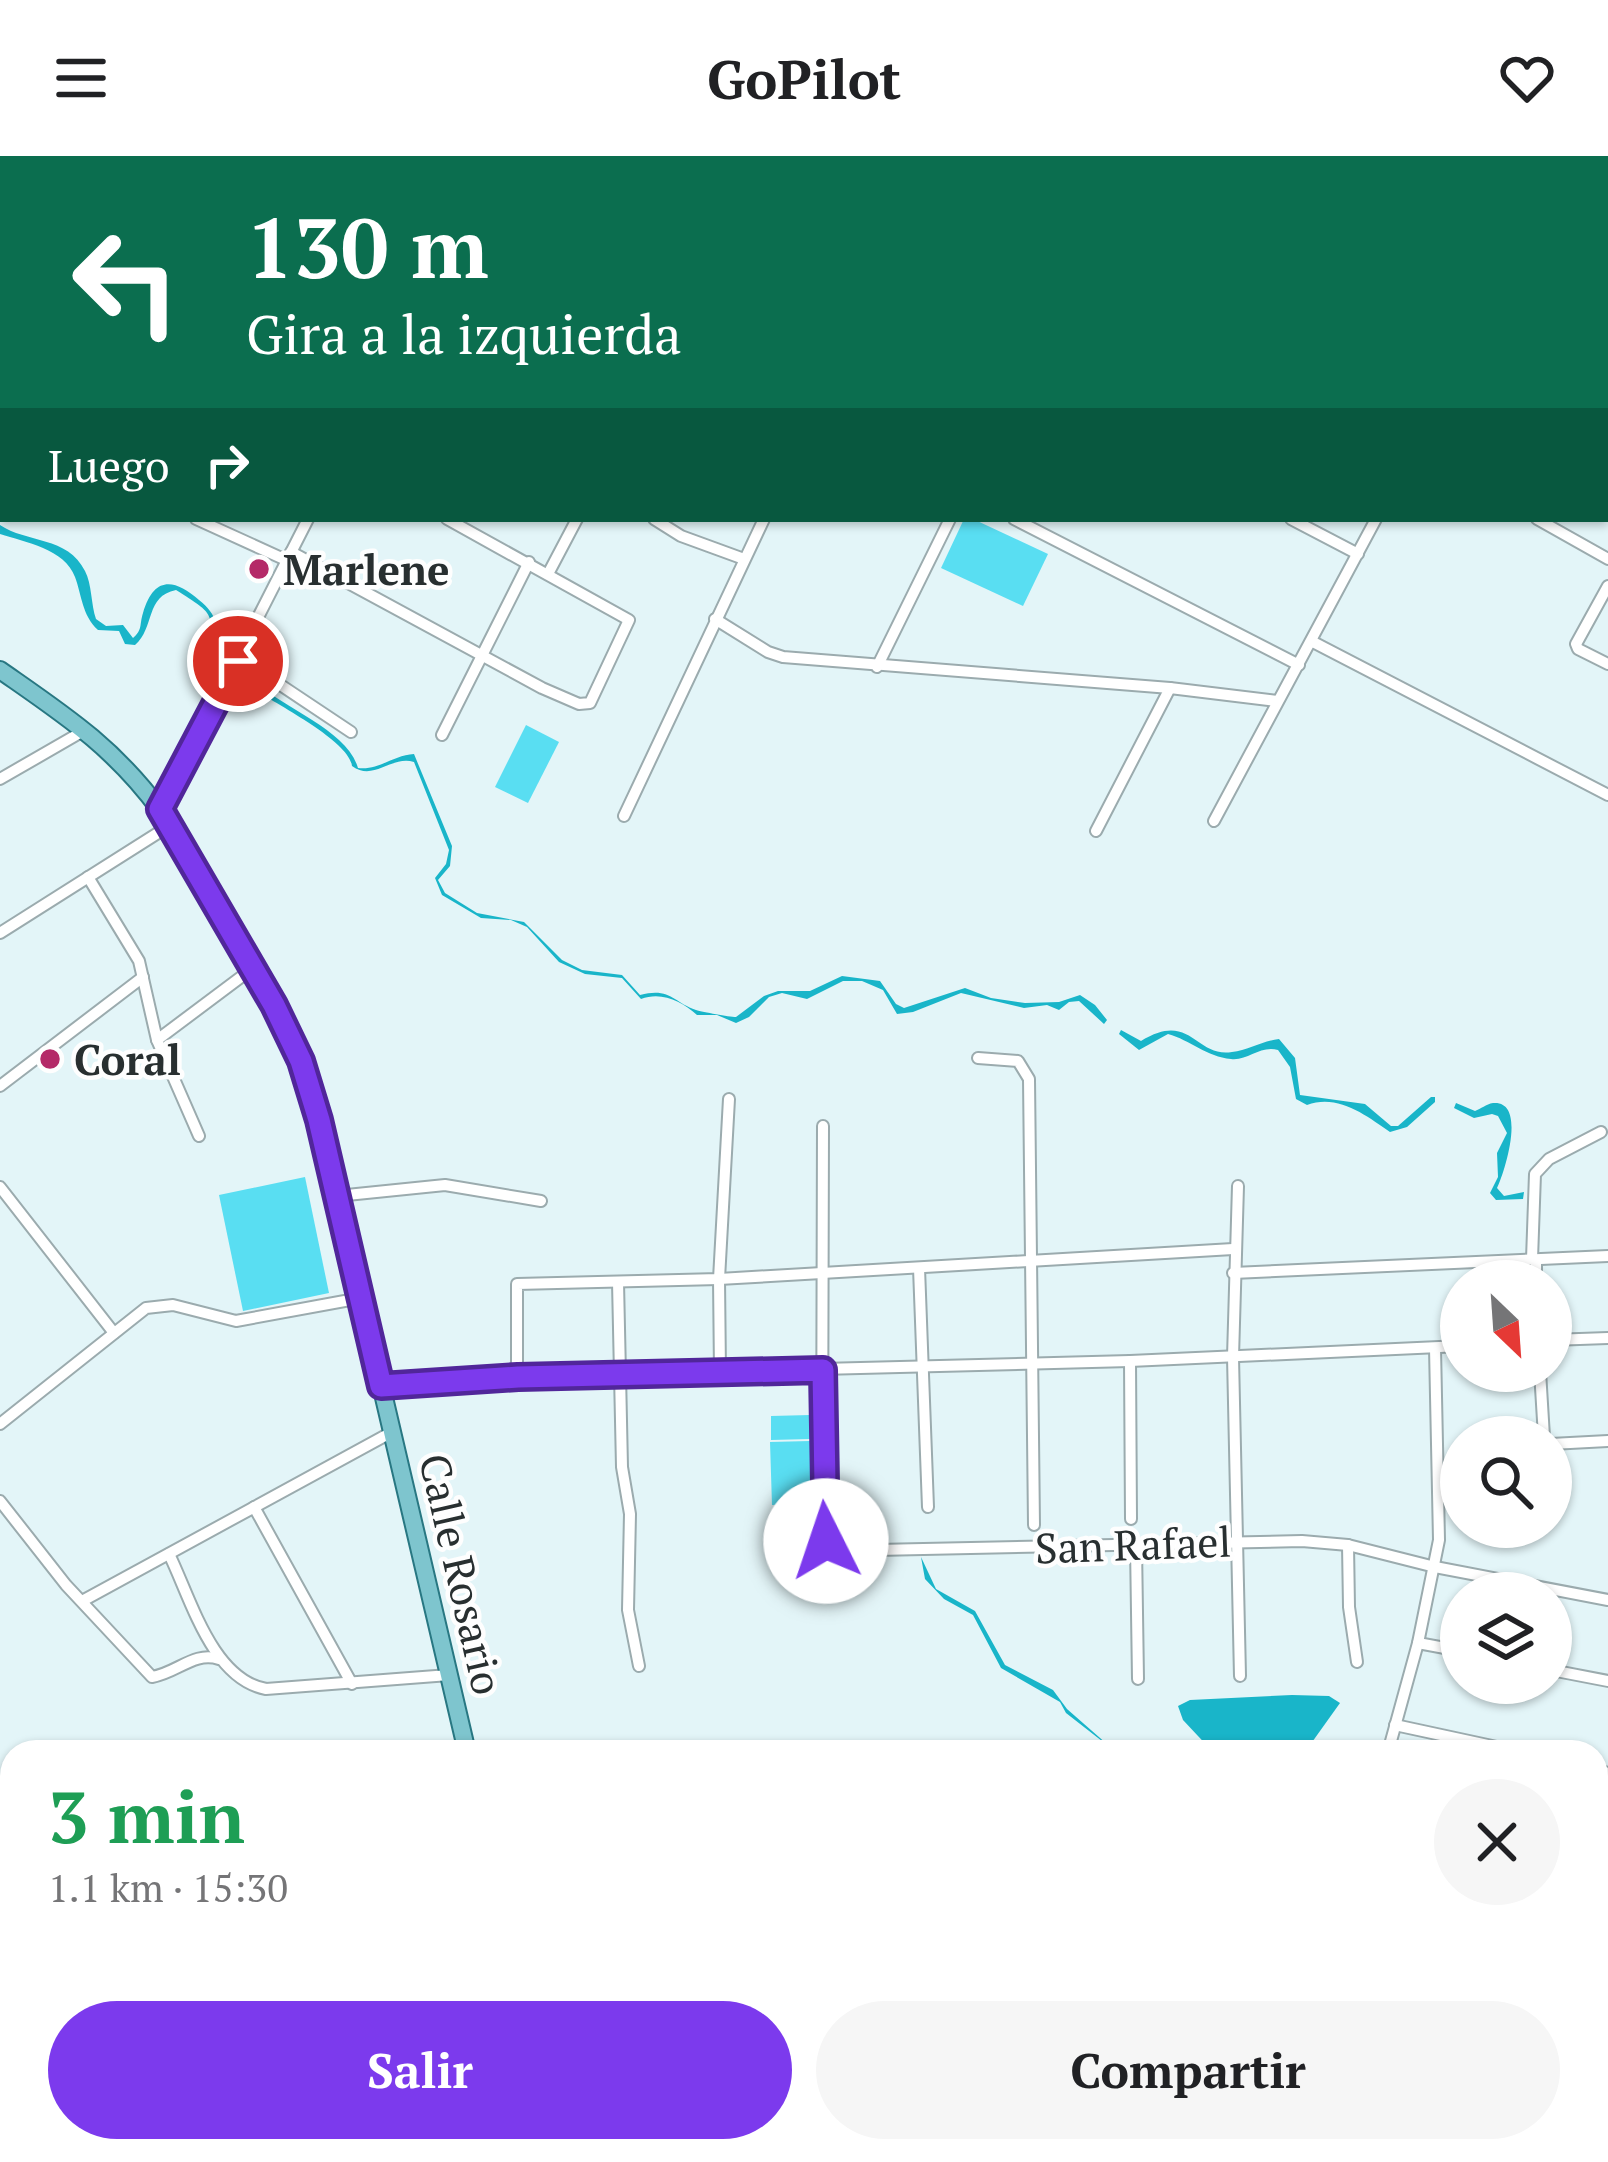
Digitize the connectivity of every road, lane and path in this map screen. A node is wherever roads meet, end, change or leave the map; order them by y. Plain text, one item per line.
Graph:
1 (204, 522) edge
2 (306, 522) edge
3 (453, 522) edge
4 (575, 522) edge
5 (659, 522) edge
6 (762, 522) edge
7 (949, 522) edge
8 (1020, 522) edge
9 (1297, 522) edge
10 (1374, 522) edge
11 (1543, 522) edge
12 (1358, 554) junction
13 (289, 556) junction
14 (744, 559) junction
15 (1608, 559) edge
16 (530, 562) junction
17 (548, 574) junction
18 (1608, 586) edge
19 (715, 620) junction
20 (1313, 642) junction
21 (482, 655) junction
22 (240, 658) junction
23 (1608, 664) edge
24 (1299, 665) junction
25 (878, 667) junction
26 (0, 670) edge
27 (1170, 688) junction
28 (1277, 701) junction
29 (85, 730) junction
30 (351, 732) dead end
31 (442, 736) dead end
32 (0, 778) edge
33 (1608, 795) edge
34 (624, 816) dead end
35 (164, 818) junction
36 (1214, 821) dead end
37 (1096, 831) dead end
38 (88, 877) junction
39 (0, 933) edge
40 (253, 968) junction
41 (143, 977) junction
42 (157, 1040) junction
43 (978, 1058) dead end
44 (0, 1086) edge
45 (729, 1099) dead end
46 (823, 1126) dead end
47 (1601, 1132) dead end
48 (199, 1136) dead end
49 (0, 1186) edge
50 (1238, 1186) dead end
51 (337, 1196) junction
52 (541, 1201) dead end
53 (1233, 1249) junction
54 (1608, 1256) edge
55 (1534, 1259) junction
56 (1031, 1262) junction
57 (919, 1268) junction
58 (821, 1271) junction
59 (1233, 1273) junction
60 (719, 1279) junction
61 (618, 1282) junction
62 (361, 1298) junction
63 (113, 1333) junction
64 (1608, 1337) edge
65 (1572, 1339) edge
66 (1436, 1348) junction
67 (1440, 1348) edge
68 (1233, 1357) junction
69 (1130, 1361) junction
70 (1031, 1364) junction
71 (922, 1365) junction
72 (823, 1370) junction
73 (720, 1372) junction
74 (518, 1377) junction
75 (620, 1377) junction
76 (381, 1386) junction
77 (0, 1424) edge
78 (392, 1432) junction
79 (1608, 1441) edge
80 (1572, 1443) edge
81 (0, 1501) edge
82 (254, 1508) junction
83 (928, 1508) dead end
84 (1131, 1519) dead end
85 (1034, 1525) dead end
86 (1236, 1540) junction
87 (1348, 1545) junction
88 (1136, 1546) junction
89 (170, 1554) junction
90 (1435, 1567) junction
91 (84, 1600) junction
92 (1608, 1600) edge
93 (1418, 1642) junction
94 (1440, 1647) edge
95 (219, 1658) junction
96 (1357, 1662) dead end
97 (639, 1666) dead end
98 (1572, 1674) edge
99 (449, 1675) junction
100 (1240, 1676) dead end
101 (1138, 1679) dead end
102 (1608, 1681) edge
103 (352, 1684) junction
104 (1395, 1725) junction
105 (464, 1740) edge
106 (1391, 1740) edge
107 (1464, 1740) edge

1 - 13 street
2 - 13 street
3 - 16 street
4 - 17 street
5 - 14 street
6 - 14 street
7 - 25 street
8 - 24 street
9 - 12 street
10 - 12 street
11 - 15 street
12 - 20 street
13 - 21 street
13 - 22 street
14 - 19 street
16 - 17 street
16 - 21 street
17 - 21 street
18 - 23 street
19 - 25 street
19 - 34 street
20 - 24 street
20 - 33 street
21 - 31 street
22 - 30 street
22 - 35 street
24 - 28 street
25 - 27 street
26 - 29 main road, Calle Rosario
27 - 28 street
27 - 37 street
28 - 36 street
29 - 32 street
29 - 35 main road, Calle Rosario
35 - 38 street
35 - 40 main road, Calle Rosario
38 - 39 street
38 - 41 street
40 - 42 street
40 - 51 main road, Calle Rosario
41 - 42 street
41 - 44 street
42 - 48 street
43 - 56 street
45 - 60 street
46 - 58 street
47 - 55 street
49 - 63 street
50 - 53 street
51 - 52 street
51 - 62 main road, Calle Rosario
53 - 56 street
53 - 59 street
54 - 55 street
55 - 59 street
56 - 57 street
56 - 70 street
57 - 58 street
57 - 71 street
58 - 60 street
58 - 72 street
59 - 68 street
60 - 61 street
60 - 73 street
61 - 74 street
61 - 75 street
62 - 63 street
62 - 76 main road, Calle Rosario
63 - 77 street
64 - 65 street
66 - 67 street
66 - 68 street
66 - 90 street
68 - 69 street
68 - 86 street
69 - 70 street
69 - 84 street
70 - 71 street
70 - 85 street
71 - 72 street
71 - 83 street
72 - 73 street
72 - 88 street, San Rafael
73 - 75 street
74 - 75 street
74 - 76 street
75 - 97 street
76 - 78 main road, Calle Rosario
78 - 82 street
78 - 99 main road, Calle Rosario
79 - 80 street
81 - 91 street
82 - 89 street
82 - 103 street
86 - 87 street, San Rafael
86 - 88 street, San Rafael
86 - 100 street
87 - 90 street, San Rafael
87 - 96 street
88 - 101 street
89 - 91 street
89 - 95 street
90 - 92 street, San Rafael
90 - 93 street
91 - 95 street
93 - 94 street
93 - 104 street
95 - 103 street
98 - 102 street
99 - 103 street
99 - 105 main road, Calle Rosario
104 - 106 street
104 - 107 street

